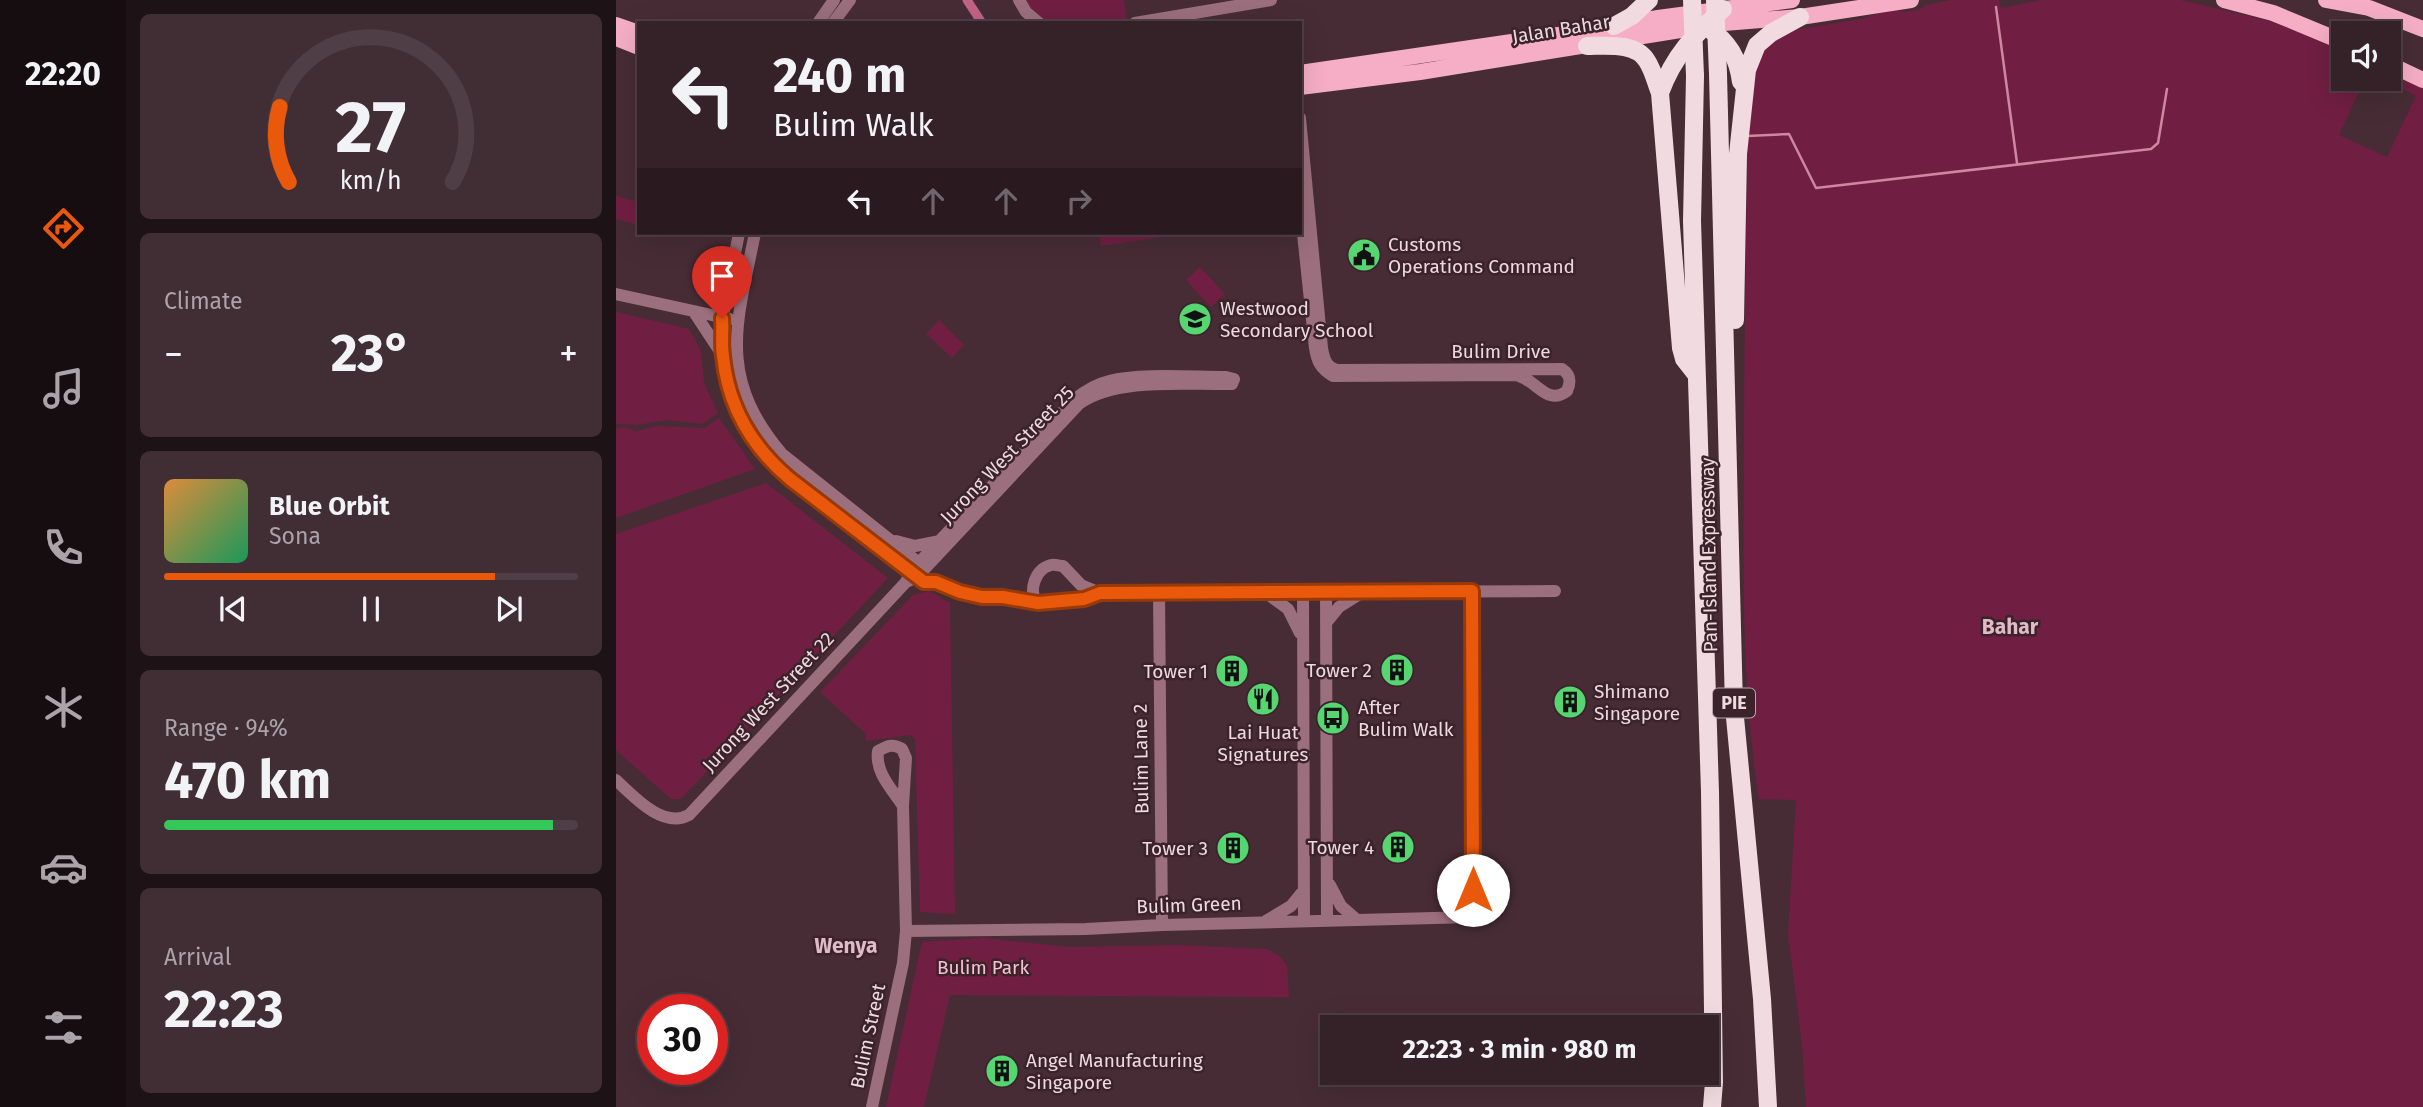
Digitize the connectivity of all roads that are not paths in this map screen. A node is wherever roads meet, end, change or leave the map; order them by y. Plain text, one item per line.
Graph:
1 (834, 0) edge
2 (850, 0) edge
3 (1019, 0) edge
4 (1271, 0) edge
5 (1650, 0) edge
6 (1792, 0) edge
7 (1911, 0) edge
8 (2224, 0) edge
9 (2326, 0) edge
10 (1705, 12) edge
11 (1800, 18) junction
12 (819, 21) edge
13 (834, 21) edge
14 (1037, 21) edge
15 (1147, 21) edge
16 (1614, 26) junction
17 (2423, 29) edge
18 (2331, 37) edge
19 (1587, 47) junction
20 (1417, 64) junction
21 (2401, 70) edge
22 (1302, 73) edge
23 (2423, 80) edge
24 (1302, 87) edge
25 (1660, 93) junction
26 (1742, 96) junction
27 (1302, 139) edge
28 (1302, 225) edge
29 (739, 235) edge
30 (755, 235) edge
31 (616, 294) edge
32 (694, 312) junction
33 (722, 318) junction
34 (737, 321) junction
35 (723, 356) junction
36 (1695, 373) junction
37 (1726, 406) junction
38 (892, 540) junction
39 (941, 541) junction
40 (916, 572) junction
41 (1032, 587) junction
42 (1326, 591) junction
43 (1472, 591) junction
44 (1555, 591) dead end
45 (1159, 592) junction
46 (1265, 592) junction
47 (1303, 592) junction
48 (1364, 592) junction
49 (1100, 593) junction
50 (1003, 597) junction
51 (1038, 603) junction
52 (1326, 623) junction
53 (1303, 640) junction
54 (616, 771) edge
55 (616, 780) edge
56 (649, 806) junction
57 (903, 806) dead end
58 (1327, 874) junction
59 (1304, 890) junction
60 (1357, 920) junction
61 (1304, 921) junction
62 (1327, 921) junction
63 (1263, 922) junction
64 (1162, 925) junction
65 (906, 932) junction
66 (1769, 1104) edge
67 (872, 1107) edge
68 (1713, 1107) edge

1 - 12 street
2 - 13 street
3 - 14 street
4 - 15 street
5 - 16 highway
6 - 10 main road, Jalan Bahar
7 - 11 main road, Jalan Bahar
8 - 18 main road
9 - 17 main road
10 - 11 main road, Jalan Bahar
10 - 16 main road, Jalan Bahar
10 - 19 main road, Jalan Bahar
10 - 25 highway
10 - 26 highway
10 - 36 highway, Pan-Island Expressway / PIE, bridge
10 - 37 highway, Pan-Island Expressway / PIE, bridge
11 - 26 highway
16 - 20 main road, Jalan Bahar
19 - 20 main road, Jalan Bahar
19 - 25 highway
20 - 22 main road, Jalan Bahar
20 - 24 main road, Jalan Bahar
21 - 23 main road
25 - 36 highway
26 - 37 highway
27 - 28 street, Bulim Drive
29 - 33 street
30 - 34 street
31 - 32 street
32 - 33 street
32 - 35 street
33 - 34 street
33 - 35 street
34 - 38 street
35 - 40 street
36 - 68 highway, Pan-Island Expressway / PIE
37 - 66 highway, Pan-Island Expressway / PIE
38 - 39 street
38 - 40 street
39 - 40 street, Jurong West Street 25
39 - 40 street, Jurong West Street 25
40 - 50 street
40 - 56 street, Jurong West Street 22
41 - 49 street
41 - 50 street
41 - 51 street
42 - 47 street
42 - 48 street
42 - 52 street
43 - 44 street
43 - 48 street
43 - 60 street, Bulim Green
45 - 46 street
45 - 49 street
45 - 64 street, Bulim Lane 2
46 - 47 street
46 - 53 street
47 - 53 street
48 - 52 street
49 - 51 street
50 - 51 street
52 - 58 street
53 - 59 street
54 - 56 street
55 - 56 street
57 - 65 street, Bulim Street
58 - 60 street
58 - 62 street
59 - 61 street
59 - 63 street
60 - 62 street, Bulim Green
61 - 62 street, Bulim Green
61 - 63 street, Bulim Green
63 - 64 street, Bulim Green
64 - 65 street, Bulim Green
65 - 67 street, Bulim Street

